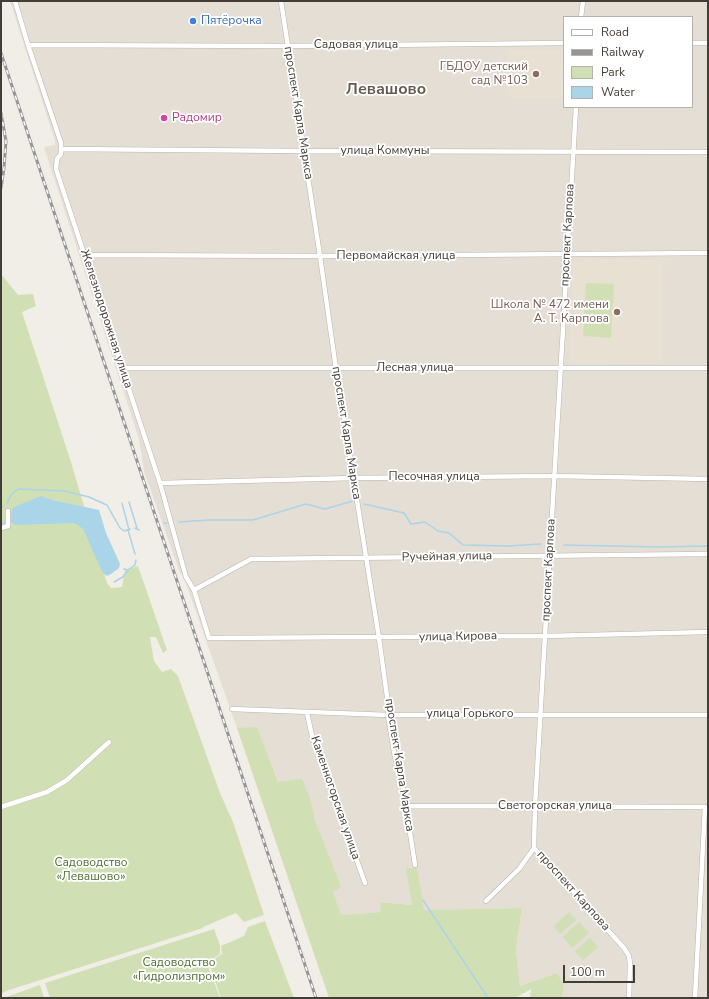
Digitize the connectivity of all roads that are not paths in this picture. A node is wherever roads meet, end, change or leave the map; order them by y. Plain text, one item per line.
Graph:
1 (15, 1) edge
2 (281, 1) edge
3 (583, 1) edge
4 (581, 16) edge
5 (563, 43) edge
6 (693, 43) edge
7 (708, 43) edge
8 (28, 45) junction
9 (287, 46) junction
10 (576, 108) edge
11 (62, 149) junction
12 (304, 151) junction
13 (573, 151) junction
14 (708, 152) edge
15 (708, 253) edge
16 (567, 254) junction
17 (84, 255) junction
18 (320, 256) junction
19 (561, 367) junction
20 (122, 368) junction
21 (708, 368) edge
22 (336, 369) junction
23 (554, 476) junction
24 (354, 478) junction
25 (708, 479) edge
26 (160, 483) junction
27 (8, 511) dead end
28 (1, 528) edge
29 (708, 554) edge
30 (550, 555) junction
31 (366, 558) junction
32 (194, 590) junction
33 (708, 632) edge
34 (546, 636) junction
35 (209, 638) joint
36 (379, 638) junction
37 (232, 709) dead end
38 (307, 713) junction
39 (541, 714) junction
40 (388, 715) junction
41 (708, 715) edge
42 (109, 742) dead end
43 (406, 806) junction
44 (535, 806) junction
45 (1, 807) edge
46 (534, 848) junction
47 (415, 865) dead end
48 (365, 883) dead end
49 (486, 901) dead end
50 (629, 998) edge
51 (695, 998) edge

1 - 8 street
2 - 9 street, проспект Карла Маркса
3 - 4 street
5 - 9 street, Садовая улица
6 - 7 street
8 - 9 street, Садовая улица
8 - 11 street
9 - 12 street, проспект Карла Маркса
10 - 13 street, проспект Карпова
11 - 12 street, улица Коммуны
11 - 17 street, Железнодорожная улица
12 - 13 street, улица Коммуны
12 - 18 street, проспект Карла Маркса
13 - 14 street, улица Коммуны
13 - 16 street, проспект Карпова
15 - 16 street, Первомайская улица
16 - 18 street, Первомайская улица
16 - 19 street, проспект Карпова
17 - 18 street, Первомайская улица
17 - 20 street, Железнодорожная улица
18 - 22 street, проспект Карла Маркса
19 - 21 street, Лесная улица
19 - 22 street, Лесная улица
19 - 23 street, проспект Карпова
20 - 22 street, Лесная улица
20 - 26 street, Железнодорожная улица
22 - 24 street, проспект Карла Маркса
23 - 24 street, Песочная улица
23 - 25 street, Песочная улица
23 - 30 street, проспект Карпова
24 - 26 street, Песочная улица
24 - 31 street, проспект Карла Маркса
26 - 32 street, Железнодорожная улица
27 - 28 street
29 - 30 street, Ручейная улица
30 - 31 street, Ручейная улица
30 - 34 street, проспект Карпова
31 - 32 street, Ручейная улица
31 - 36 street, проспект Карла Маркса
32 - 35 street, Железнодорожная улица
33 - 34 street, улица Кирова
34 - 36 street, улица Кирова
34 - 39 street, проспект Карпова
35 - 36 street, улица Кирова
36 - 40 street, проспект Карла Маркса
37 - 38 street, улица Горького
38 - 40 street, улица Горького
38 - 48 street, Каменногорская улица
39 - 40 street, улица Горького
39 - 41 street, улица Горького
39 - 44 street, проспект Карпова
40 - 43 street, проспект Карла Маркса
42 - 45 street
43 - 44 street, Светогорская улица
43 - 47 street, проспект Карла Маркса
44 - 46 street, проспект Карпова
44 - 51 street, Светогорская улица
46 - 49 street
46 - 50 street, проспект Карпова

